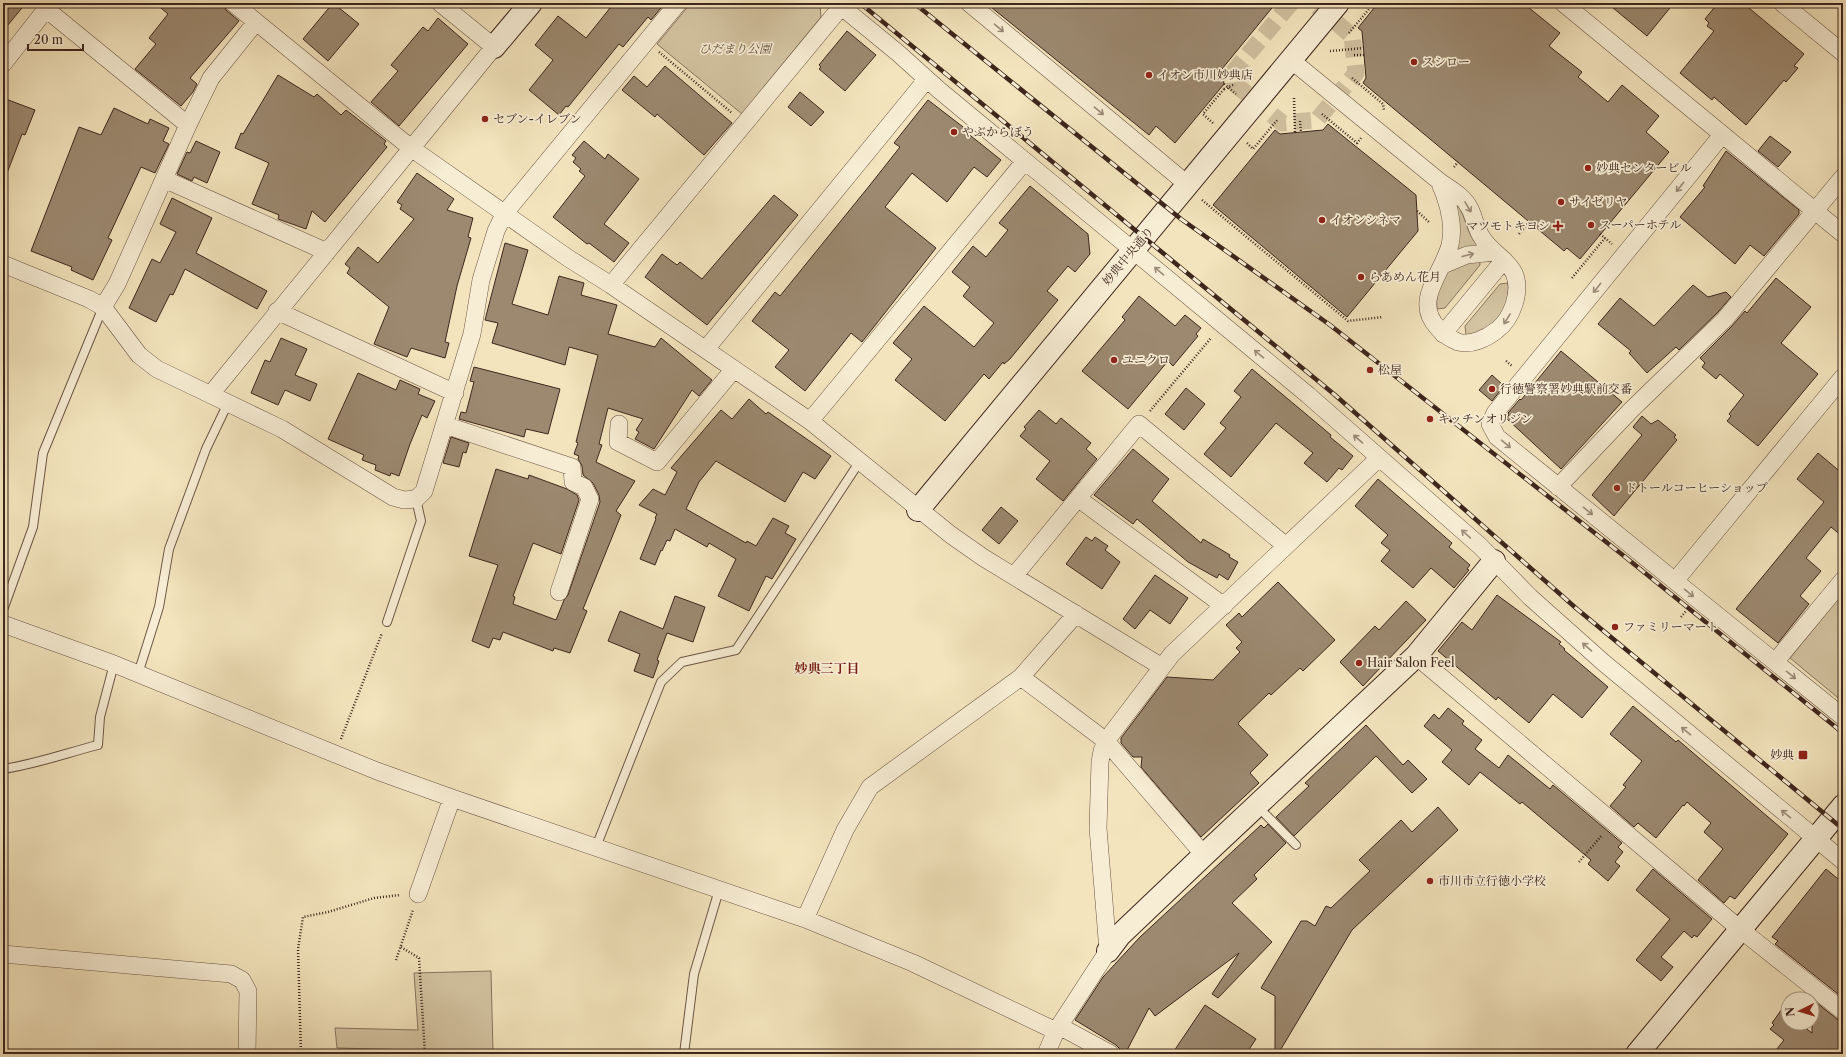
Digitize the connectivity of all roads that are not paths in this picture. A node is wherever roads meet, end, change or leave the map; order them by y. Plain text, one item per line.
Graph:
1 (233, 3) edge
2 (440, 3) edge
3 (531, 3) edge
4 (678, 3) edge
5 (969, 3) edge
6 (1338, 3) edge
7 (1563, 3) edge
8 (1782, 3) edge
9 (839, 5) edge
10 (48, 6) edge
11 (256, 22) junction
12 (494, 47) junction
13 (1843, 53) edge
14 (1291, 60) junction
15 (3, 64) edge
16 (927, 79) junction
17 (188, 125) junction
18 (1722, 135) junction
19 (411, 148) junction
20 (1025, 161) junction
21 (1843, 177) edge
22 (164, 179) junction
23 (1439, 181) junction
24 (1193, 191) junction
25 (1815, 210) junction
26 (504, 214) junction
27 (1843, 234) edge
28 (1133, 249) junction
29 (327, 252) junction
30 (1500, 256) junction
31 (3, 264) edge
32 (1443, 265) junction
33 (611, 285) junction
34 (103, 307) junction
35 (277, 311) junction
36 (1443, 334) junction
37 (706, 349) junction
38 (734, 369) junction
39 (1843, 377) edge
40 (455, 392) junction
41 (211, 394) junction
42 (228, 403) junction
43 (810, 421) junction
44 (619, 424) dead end
45 (445, 425) junction
46 (1380, 458) junction
47 (860, 461) junction
48 (1558, 487) junction
49 (416, 499) junction
50 (1079, 499) junction
51 (918, 510) junction
52 (1286, 546) junction
53 (1494, 561) junction
54 (1014, 576) junction
55 (1843, 580) edge
56 (1675, 581) junction
57 (559, 592) dead end
58 (1224, 606) junction
59 (3, 610) edge
60 (1076, 614) junction
61 (387, 622) road end
62 (3, 624) edge
63 (1416, 656) junction
64 (1775, 662) junction
65 (114, 664) junction
66 (1162, 667) junction
67 (138, 674) junction
68 (1021, 677) junction
69 (1843, 717) edge
70 (1106, 741) junction
71 (3, 769) edge
72 (452, 798) junction
73 (1257, 806) junction
74 (1843, 806) edge
75 (1816, 839) junction
76 (1296, 845) dead end
77 (596, 847) junction
78 (1204, 855) junction
79 (1843, 861) edge
80 (720, 890) junction
81 (418, 894) road end
82 (805, 919) junction
83 (1741, 930) junction
84 (1108, 951) junction
85 (3, 954) edge
86 (1843, 1011) edge
87 (1058, 1028) junction
88 (247, 1054) edge
89 (684, 1054) edge
90 (1046, 1054) edge
91 (1111, 1054) edge
92 (1637, 1054) edge

1 - 11 street
2 - 12 street
3 - 12 street
4 - 26 street
5 -> 24 street
6 - 14 street, 妙典中央通り
7 - 18 street
8 - 13 street
9 - 16 street
9 - 33 street
10 - 15 street
10 - 17 street
11 - 17 street
11 - 19 street
12 - 19 street
14 - 23 street
14 - 24 street, 妙典中央通り
16 - 20 street
16 - 37 street
17 - 22 street
18 - 25 street
18 -> 48 street
19 - 26 street
19 - 29 street
20 - 28 street
20 - 43 street
21 - 25 street
22 - 29 street
22 - 34 street
23 -> 30 street
23 - 32 street
24 - 28 street, 妙典中央通り
25 - 27 street
25 - 48 street
26 - 33 street
26 - 40 street
46 -> 28 street
28 - 51 street, 妙典中央通り
29 - 35 street
32 -> 30 street
30 - 36 street
30 -> 36 street
31 - 34 street
32 - 36 street
33 - 37 street
34 - 41 street
34 - 59 lane
35 - 40 street
35 - 41 street
37 - 38 street
38 - 43 street
38 - 44 street
39 - 56 street
40 - 45 street
41 - 42 street
42 - 49 street
42 - 67 lane
43 - 47 street
45 - 49 street
45 - 57 street
46 - 52 street
53 -> 46 street
47 - 51 street
47 - 77 lane
48 -> 56 street
49 - 61 lane
50 - 52 street
50 - 54 street
50 - 58 street
51 - 54 street
52 - 58 street
53 - 63 street
75 -> 53 street
54 - 60 street
55 - 64 street
56 -> 64 street
58 - 66 street
60 - 66 street
60 - 68 street
62 - 65 street
63 - 73 street
63 - 83 street
64 -> 69 street
65 - 67 street
65 - 71 lane
66 - 70 street
67 - 72 street
68 - 70 street
68 - 82 street
70 - 78 street
70 - 84 street
72 - 77 street
72 - 81 street
73 - 76 lane
73 - 78 street
74 - 75 street
75 - 79 street
75 - 83 street
77 - 80 street
78 - 84 street
80 - 82 street
80 - 89 lane
82 - 87 street
83 - 86 street
83 - 92 street
84 - 87 street
85 - 88 street
87 - 90 street
87 - 91 street

